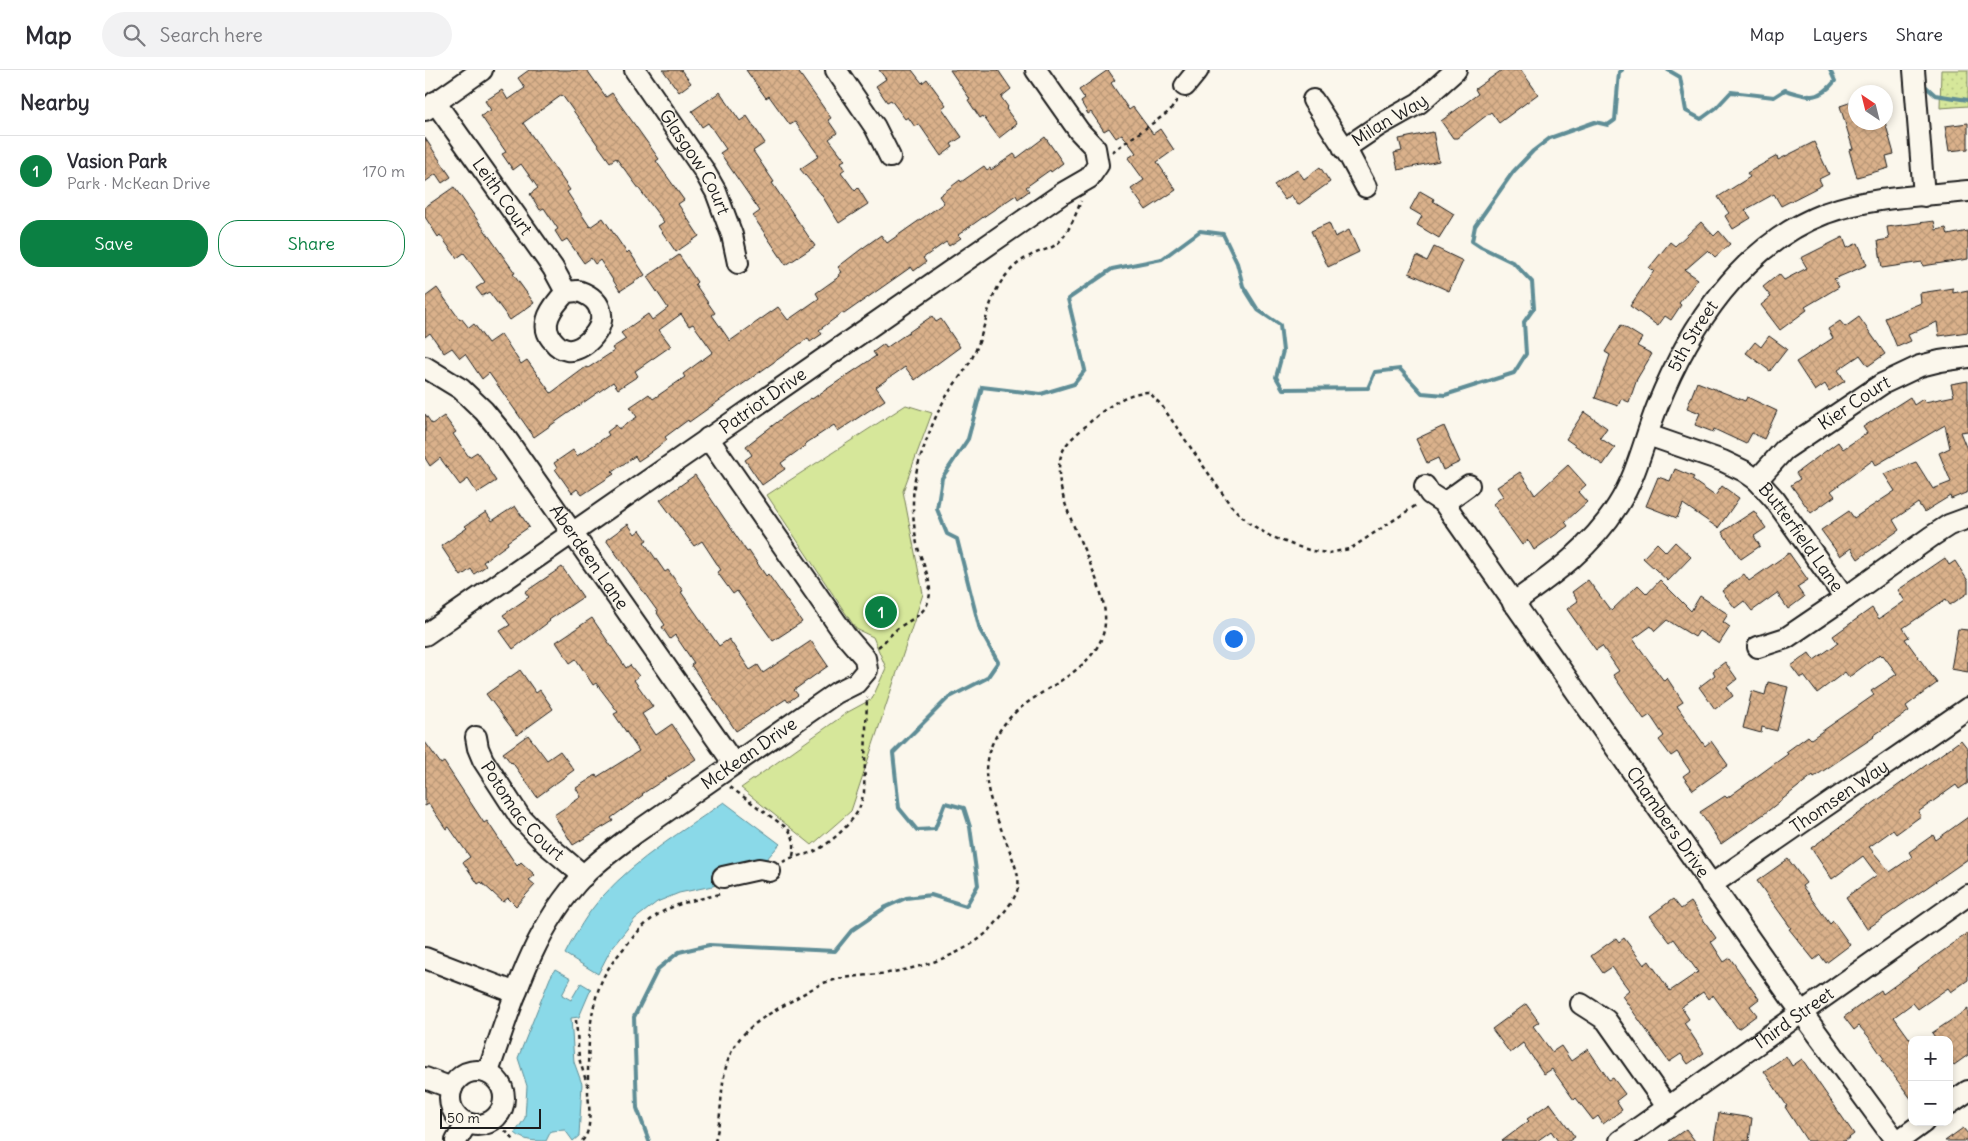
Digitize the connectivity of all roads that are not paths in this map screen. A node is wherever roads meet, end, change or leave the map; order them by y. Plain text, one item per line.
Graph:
1 (482, 70) edge
2 (635, 70) edge
3 (836, 70) edge
4 (1036, 70) edge
5 (1198, 70) edge
6 (1456, 70) edge
7 (1915, 79) edge
8 (1185, 86) road end
9 (1313, 100) dead end
10 (430, 106) edge
11 (1344, 149) junction
12 (889, 158) dead end
13 (1366, 187) dead end
14 (1968, 191) edge
15 (1924, 196) junction
16 (738, 263) dead end
17 (566, 292) dead end
18 (1968, 357) edge
19 (425, 368) edge
20 (1648, 435) junction
21 (708, 438) junction
22 (1757, 480) junction
23 (1469, 486) dead end
24 (1968, 518) edge
25 (572, 533) junction
26 (1845, 598) junction
27 (1513, 603) junction
28 (425, 635) edge
29 (1759, 647) dead end
30 (1968, 708) edge
31 (476, 737) dead end
32 (727, 769) junction
33 (770, 871) road end
34 (583, 876) junction
35 (723, 885) road end
36 (1711, 885) junction
37 (1968, 895) edge
38 (425, 958) edge
39 (515, 993) junction
40 (1581, 1004) dead end
41 (1802, 1014) junction
42 (488, 1072) junction
43 (425, 1078) edge
44 (452, 1088) junction
45 (1968, 1090) edge
46 (1953, 1101) edge
47 (1668, 1108) junction
48 (467, 1123) junction
49 (1918, 1126) edge
50 (456, 1141) edge
51 (1620, 1141) edge
52 (1897, 1141) edge

1 - 10 street
2 - 16 street, Glasgow Court
3 - 12 street
4 - 21 street, Patriot Drive
5 - 8 street
6 - 11 street, Milan Way
7 - 15 street
9 - 11 street
10 - 17 street, Leith Court
11 - 13 street
14 - 15 street, 5th Street
15 - 20 street, 5th Street
18 - 22 street, Kier Court
19 - 25 street, Aberdeen Lane
20 - 22 street, Butterfield Lane
20 - 27 street, 5th Street
21 - 25 street, Patriot Drive
21 - 32 street, McKean Drive
22 - 26 street, Butterfield Lane
23 - 27 street, Chambers Drive
24 - 26 street, Butterfield Lane
25 - 28 street, Patriot Drive
25 - 32 street, Aberdeen Lane
26 - 29 street
27 - 36 street, Chambers Drive
30 - 36 street, Thomsen Way
31 - 34 street, Potomac Court
32 - 34 street, McKean Drive
33 - 35 street
34 - 39 street, McKean Drive
36 - 41 street, Chambers Drive
37 - 41 street, Third Street
38 - 39 street
39 - 42 street, McKean Drive
40 - 47 street
41 - 47 street, Third Street
41 - 52 street, Chambers Drive
42 - 44 street
42 - 48 street
43 - 44 street
44 - 48 street
45 - 46 street
47 - 51 street, Third Street
48 - 50 street
49 - 52 street

